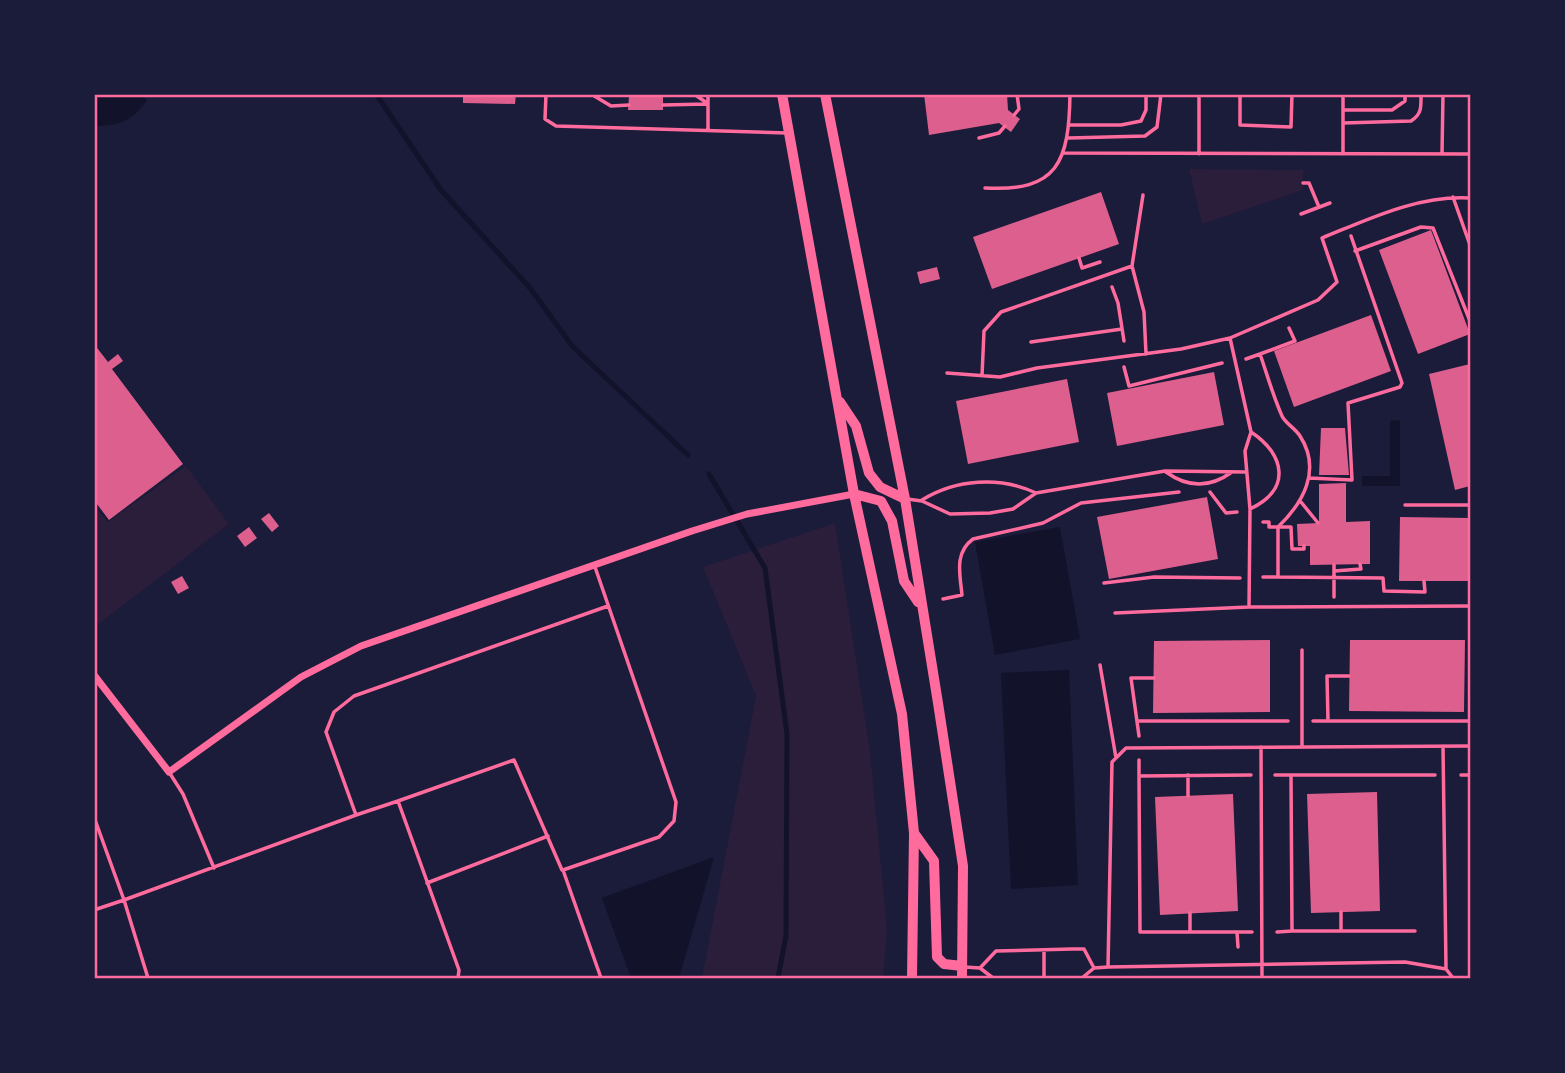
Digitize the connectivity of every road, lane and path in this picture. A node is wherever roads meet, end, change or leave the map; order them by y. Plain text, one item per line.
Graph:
1 (546, 94) edge
2 (590, 94) edge
3 (694, 94) edge
4 (708, 94) edge
5 (782, 94) edge
6 (825, 94) edge
7 (1017, 94) edge
8 (1070, 94) edge
9 (1146, 94) edge
10 (1161, 94) edge
11 (1199, 94) edge
12 (1292, 94) edge
13 (1343, 94) edge
14 (1405, 94) edge
15 (1421, 94) edge
16 (1443, 94) edge
17 (1240, 95) edge
18 (708, 104) junction
19 (629, 105) dead end
20 (663, 105) dead end
21 (1343, 110) junction
22 (1014, 115) dead end
23 (1343, 124) junction
24 (1070, 125) junction
25 (1004, 126) dead end
26 (708, 130) junction
27 (789, 133) junction
28 (979, 138) dead end
29 (1069, 138) junction
30 (1064, 153) junction
31 (1199, 154) junction
32 (1343, 154) junction
33 (1442, 154) junction
34 (1471, 154) edge
35 (1303, 183) dead end
36 (985, 188) dead end
37 (1143, 195) dead end
38 (1453, 197) junction
39 (1471, 198) edge
40 (1330, 203) dead end
41 (1319, 207) junction
42 (1301, 214) dead end
43 (1350, 234) dead end
44 (1471, 245) edge
45 (1355, 251) junction
46 (1079, 258) dead end
47 (1100, 262) dead end
48 (1132, 266) junction
49 (1112, 287) dead end
50 (1471, 321) edge
51 (1289, 328) dead end
52 (1122, 329) junction
53 (1230, 338) junction
54 (1124, 341) dead end
55 (1031, 342) dead end
56 (1146, 354) junction
57 (1260, 354) junction
58 (1246, 359) dead end
59 (1222, 363) dead end
60 (1124, 367) dead end
61 (947, 373) dead end
62 (982, 376) junction
63 (836, 396) junction
64 (1251, 432) junction
65 (1165, 471) junction
66 (1233, 471) junction
67 (1246, 472) junction
68 (1309, 478) junction
69 (1199, 491) dead end
70 (1188, 492) dead end
71 (1036, 493) junction
72 (854, 494) junction
73 (905, 499) junction
74 (922, 501) junction
75 (1301, 502) junction
76 (1405, 505) dead end
77 (1471, 505) edge
78 (1251, 509) junction
79 (1237, 512) dead end
80 (1263, 522) dead end
81 (1318, 523) dead end
82 (1278, 527) junction
83 (1304, 546) dead end
84 (1360, 564) dead end
85 (594, 565) junction
86 (1334, 565) dead end
87 (1334, 571) junction
88 (1262, 577) dead end
89 (1278, 577) junction
90 (1334, 577) junction
91 (1240, 578) dead end
92 (1424, 581) dead end
93 (1104, 583) dead end
94 (943, 599) dead end
95 (920, 605) junction
96 (608, 606) junction
97 (1471, 606) edge
98 (1250, 607) junction
99 (1335, 608) junction
100 (1115, 613) dead end
101 (1302, 650) dead end
102 (1100, 665) dead end
103 (94, 675) edge
104 (1349, 676) dead end
105 (1154, 678) dead end
106 (1137, 721) junction
107 (1289, 721) dead end
108 (1313, 721) dead end
109 (1328, 721) junction
110 (1471, 721) edge
111 (1139, 736) dead end
112 (1443, 746) junction
113 (1471, 746) edge
114 (1261, 747) junction
115 (1302, 747) junction
116 (1116, 758) junction
117 (1139, 760) dead end
118 (169, 772) junction
119 (1188, 775) junction
120 (1252, 775) dead end
121 (1275, 775) dead end
122 (1290, 775) junction
123 (1435, 775) dead end
124 (1461, 775) dead end
125 (1471, 775) edge
126 (1139, 776) junction
127 (1188, 796) dead end
128 (398, 801) junction
129 (356, 815) junction
130 (94, 817) edge
131 (914, 833) junction
132 (548, 836) junction
133 (214, 868) junction
134 (562, 870) junction
135 (427, 883) junction
136 (124, 900) junction
137 (94, 910) edge
138 (1341, 912) dead end
139 (1190, 913) dead end
140 (1292, 931) junction
141 (1341, 931) junction
142 (1415, 931) dead end
143 (1237, 932) junction
144 (1254, 932) dead end
145 (1277, 932) dead end
146 (1189, 933) junction
147 (1238, 947) dead end
148 (1044, 950) junction
149 (1262, 965) junction
150 (1108, 967) junction
151 (980, 968) junction
152 (1094, 968) junction
153 (1446, 969) junction
154 (962, 972) edge
155 (148, 978) edge
156 (458, 978) edge
157 (601, 978) edge
158 (912, 978) edge
159 (1033, 978) edge
160 (1039, 978) edge
161 (1044, 978) edge
162 (1054, 978) edge
163 (1262, 978) edge
164 (1453, 978) edge

1 - 26 lane
2 - 19 lane
3 - 18 lane
4 - 18 lane
5 - 27 main road
6 - 73 main road
7 - 22 lane
8 - 24 lane
9 - 24 lane
10 - 29 lane
11 - 31 lane
12 - 17 lane
13 - 21 lane
14 - 21 lane
15 - 23 lane
16 - 33 lane
18 - 20 lane
18 - 26 lane
21 - 23 lane
23 - 32 lane
24 - 29 lane
25 - 28 lane
26 - 27 lane
27 - 63 main road
29 - 30 lane
30 - 31 lane
30 - 36 lane
31 - 32 lane
32 - 33 lane
33 - 34 lane
35 - 41 path
37 - 48 lane
38 - 39 lane
38 - 44 lane
38 - 53 lane
40 - 41 path
41 - 42 path
43 - 45 path
45 - 50 path
45 - 68 path
46 - 47 path
48 - 56 lane
48 - 62 lane
49 - 52 path
51 - 57 path
52 - 54 path
52 - 55 path
53 - 56 lane
53 - 64 lane
56 - 62 lane
57 - 58 path
57 - 68 path
59 - 60 path
61 - 62 lane
63 - 72 main road
63 - 73 main road
64 - 67 lane
64 - 78 lane
65 - 66 lane
65 - 66 lane
65 - 71 lane
66 - 67 lane
67 - 78 lane
68 - 75 path
69 - 79 path
70 - 94 path
71 - 74 lane
71 - 74 lane
72 - 85 street
72 - 95 main road
72 - 131 main road
73 - 74 lane
73 - 95 main road
75 - 81 path
75 - 82 path
76 - 77 path
78 - 98 lane
80 - 82 path
82 - 83 path
82 - 89 path
84 - 87 path
85 - 96 lane
85 - 118 street
86 - 87 path
87 - 90 path
88 - 89 path
89 - 90 path
90 - 92 path
90 - 99 path
91 - 93 path
95 - 154 main road
96 - 129 lane
96 - 134 lane
97 - 99 lane
98 - 99 lane
98 - 100 lane
101 - 115 lane
102 - 116 lane
103 - 118 street
104 - 109 path
105 - 106 path
106 - 107 path
106 - 111 path
108 - 109 path
109 - 110 path
112 - 113 lane
112 - 115 lane
112 - 153 lane
114 - 115 lane
114 - 116 lane
114 - 149 lane
116 - 150 lane
117 - 126 path
118 - 133 lane
119 - 120 path
119 - 126 path
119 - 127 path
121 - 122 path
122 - 123 path
122 - 140 path
124 - 125 path
126 - 146 path
128 - 129 lane
128 - 132 lane
128 - 135 lane
129 - 133 lane
130 - 136 lane
131 - 154 main road
131 - 158 main road
132 - 134 lane
132 - 135 lane
133 - 136 lane
134 - 157 lane
135 - 156 lane
136 - 137 lane
136 - 155 lane
138 - 141 path
139 - 146 path
140 - 141 path
140 - 145 path
141 - 142 path
143 - 144 path
143 - 146 path
143 - 147 path
148 - 151 lane
148 - 152 lane
148 - 161 lane
149 - 150 lane
149 - 153 lane
149 - 163 lane
150 - 152 lane
151 - 154 lane
151 - 159 lane
152 - 162 lane
153 - 164 lane
159 - 160 lane

